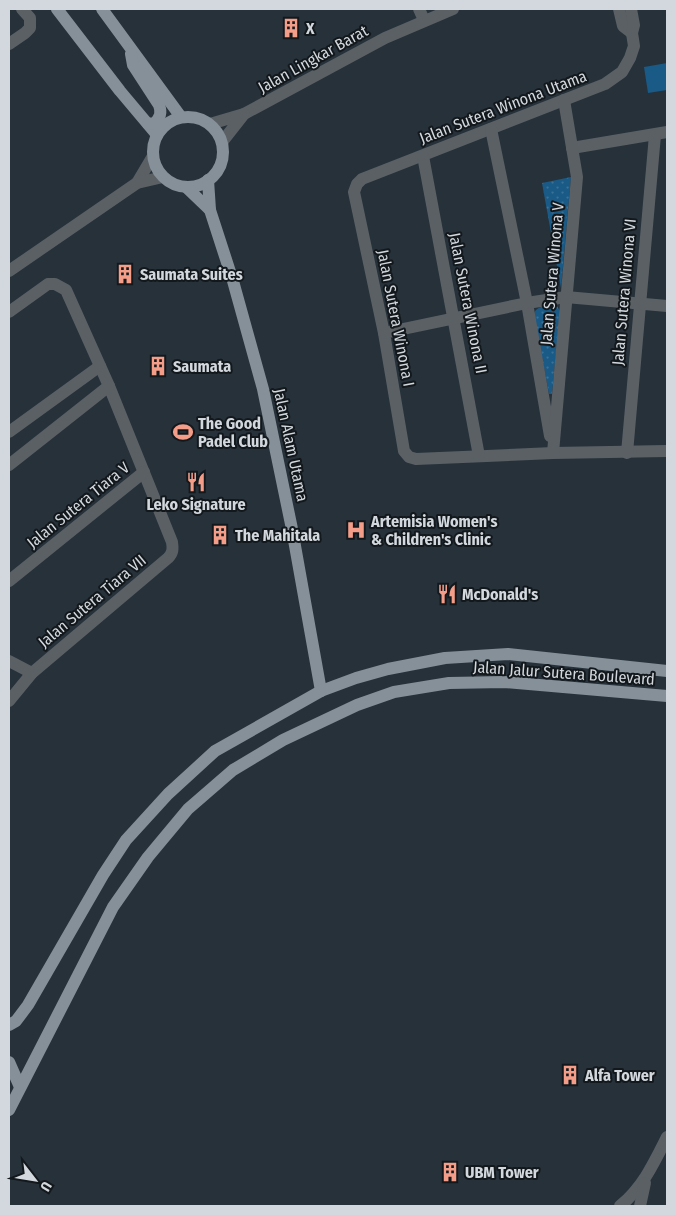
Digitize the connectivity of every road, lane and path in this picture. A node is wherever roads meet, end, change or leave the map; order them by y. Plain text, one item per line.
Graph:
1 (22, 9) edge
2 (57, 9) edge
3 (102, 9) edge
4 (453, 9) edge
5 (619, 9) edge
6 (631, 9) edge
7 (422, 15) edge
8 (632, 33) junction
9 (9, 44) edge
10 (130, 46) junction
11 (564, 100) junction
12 (244, 114) junction
13 (181, 117) junction
14 (148, 124) junction
15 (210, 124) junction
16 (491, 130) junction
17 (661, 133) edge
18 (157, 135) junction
19 (222, 142) junction
20 (572, 148) junction
21 (153, 156) junction
22 (423, 156) junction
23 (163, 177) junction
24 (208, 180) junction
25 (136, 183) junction
26 (357, 184) joint
27 (186, 187) junction
28 (210, 210) junction
29 (9, 271) edge
30 (566, 297) junction
31 (527, 303) junction
32 (640, 303) junction
33 (667, 306) edge
34 (9, 312) edge
35 (454, 318) junction
36 (384, 333) junction
37 (100, 366) junction
38 (109, 386) junction
39 (9, 432) edge
40 (667, 451) edge
41 (553, 453) junction
42 (627, 453) junction
43 (479, 456) junction
44 (9, 464) edge
45 (144, 472) junction
46 (9, 581) edge
47 (9, 661) edge
48 (667, 670) edge
49 (32, 673) junction
50 (321, 691) junction
51 (667, 696) edge
52 (10, 698) edge
53 (9, 1025) edge
54 (9, 1062) edge
55 (20, 1087) junction
56 (9, 1110) edge
57 (667, 1137) edge
58 (646, 1178) junction
59 (620, 1206) edge
60 (640, 1206) edge

1 - 9 street
2 - 14 main road
3 - 10 main road
4 - 7 street, Jalan Lingkar Barat
5 - 8 street
6 - 8 street, Jalan Sutera Winona Utama
7 - 12 street, Jalan Lingkar Barat
8 - 11 street, Jalan Sutera Winona Utama
10 - 13 main road
10 - 14 main road
11 - 16 street, Jalan Sutera Winona Utama
11 - 20 street, Jalan Sutera Winona V
12 - 15 street, Jalan Lingkar Barat
12 - 19 street, Jalan Lingkar Barat
13 - 15 main road
13 - 18 main road
14 - 18 main road
15 - 19 main road
16 - 22 street, Jalan Sutera Winona Utama
16 - 31 street
17 - 20 street
17 - 32 street, Jalan Sutera Winona VI
18 - 21 main road
19 - 24 main road
20 - 30 street, Jalan Sutera Winona V
21 - 23 main road
21 - 25 street
22 - 26 street, Jalan Sutera Winona Utama
22 - 35 street, Jalan Sutera Winona II
23 - 25 street
23 - 27 main road
24 - 27 main road
24 - 28 main road, Jalan Alam Utama
25 - 29 street
26 - 36 street, Jalan Sutera Winona I
27 - 28 main road, Jalan Alam Utama
28 - 50 main road, Jalan Alam Utama
30 - 31 street
30 - 32 street
30 - 41 street, Jalan Sutera Winona V
31 - 35 street
31 - 41 street
32 - 33 street
32 - 42 street, Jalan Sutera Winona VI
34 - 37 street
35 - 36 street
35 - 43 street, Jalan Sutera Winona II
36 - 43 street, Jalan Sutera Winona I
37 - 38 street
37 - 39 street
38 - 44 street
38 - 45 street
40 - 42 street
41 - 42 street
41 - 43 street
45 - 46 street, Jalan Sutera Tiara V
45 - 49 street, Jalan Sutera Tiara VII
47 - 49 street
48 - 50 main road, Jalan Jalur Sutera Boulevard
49 - 52 street, Jalan Sutera Tiara VII
50 - 53 main road, Jalan Jalur Sutera Boulevard
51 - 55 main road, Jalan Jalur Sutera Boulevard
54 - 55 main road
55 - 56 main road, Jalan Jalur Sutera Boulevard
57 - 58 street
58 - 59 street
58 - 60 street

